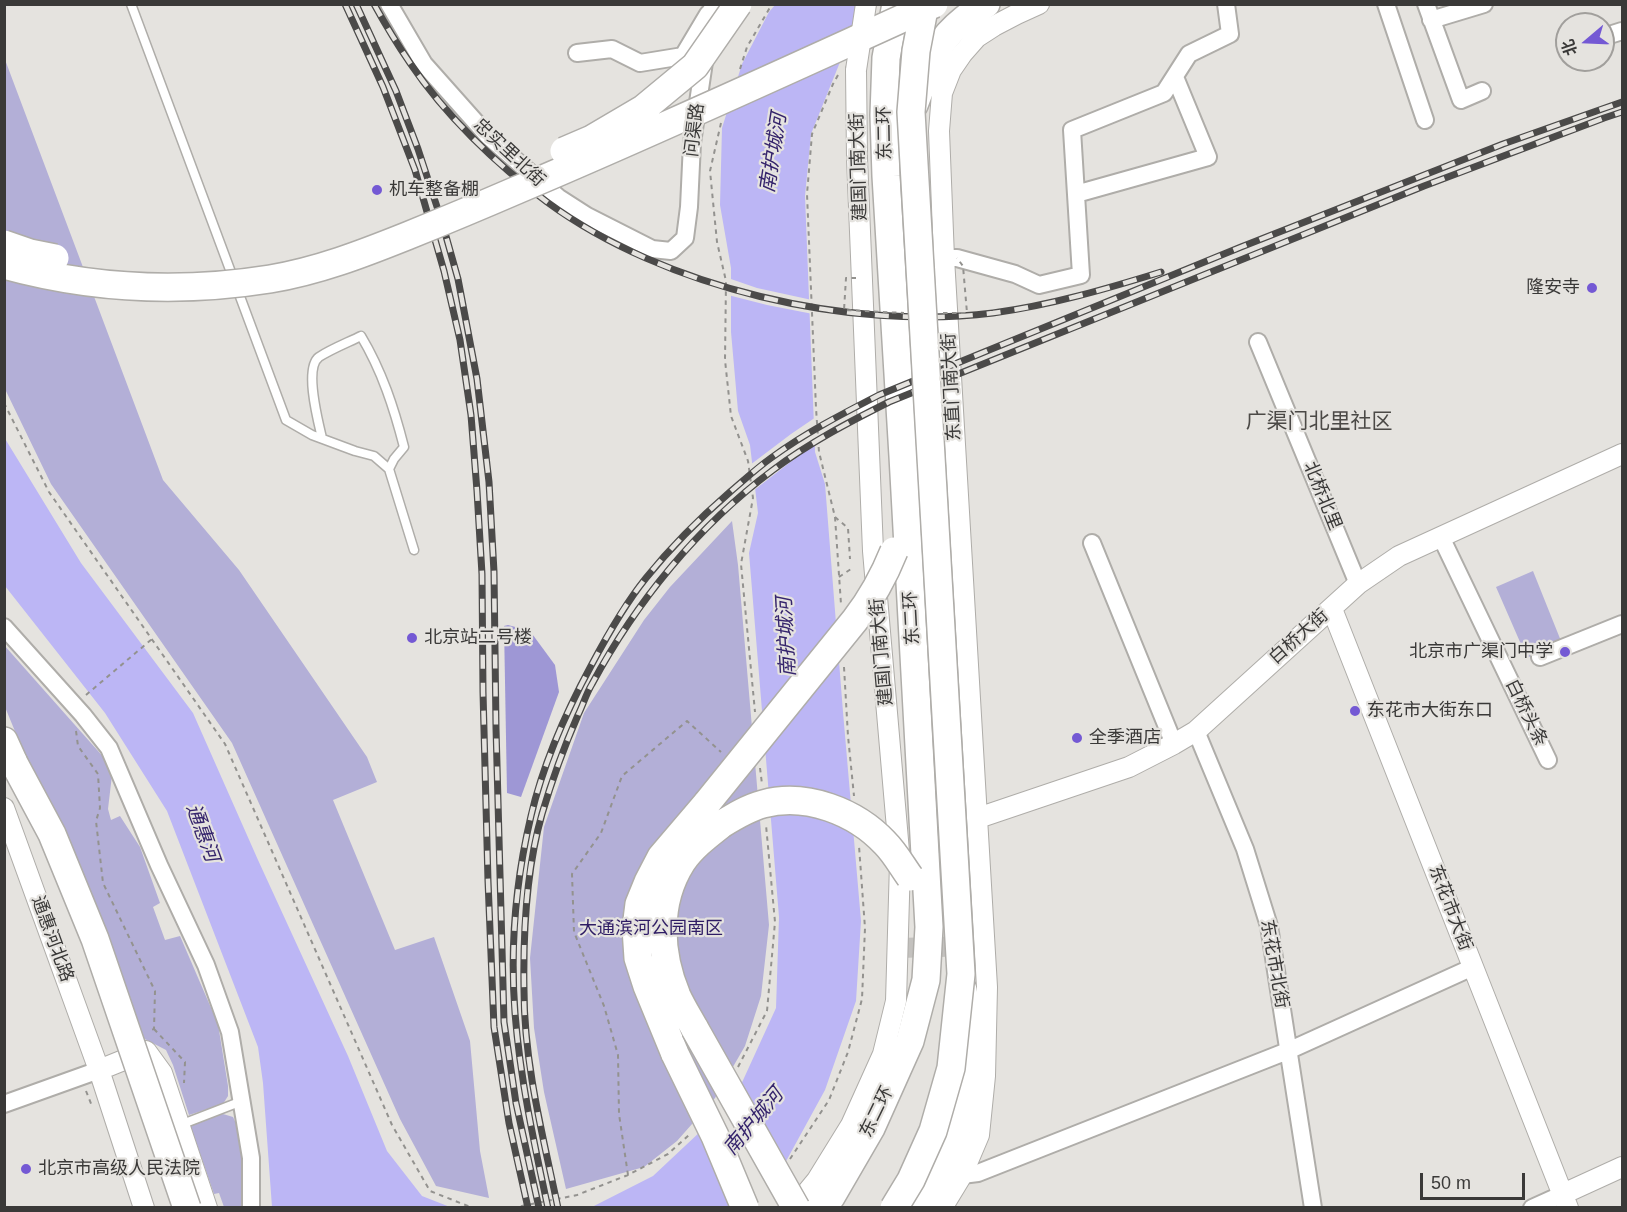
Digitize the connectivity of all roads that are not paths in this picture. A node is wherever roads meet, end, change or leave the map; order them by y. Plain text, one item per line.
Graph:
1 (131, 4) edge
2 (389, 4) edge
3 (866, 4) edge
4 (896, 4) edge
5 (925, 4) edge
6 (934, 4) edge
7 (986, 4) edge
8 (1040, 4) edge
9 (1226, 4) edge
10 (1386, 4) edge
11 (1484, 4) edge
12 (721, 6) edge
13 (1429, 12) edge
14 (577, 53) dead end
15 (1175, 77) junction
16 (1482, 91) dead end
17 (911, 112) junction
18 (1425, 120) dead end
19 (1076, 194) junction
20 (4, 244) edge
21 (671, 251) joint
22 (944, 258) junction
23 (4, 265) edge
24 (1258, 342) dead end
25 (321, 438) junction
26 (1623, 454) edge
27 (903, 456) junction
28 (389, 469) junction
29 (1441, 537) junction
30 (1092, 543) dead end
31 (414, 550) dead end
32 (1358, 584) junction
33 (1332, 609) junction
34 (1623, 624) edge
35 (4, 627) edge
36 (1540, 657) dead end
37 (1196, 730) junction
38 (1174, 744) junction
39 (9, 752) edge
40 (1548, 760) dead end
41 (4, 808) edge
42 (714, 813) junction
43 (978, 818) junction
44 (929, 927) junction
45 (1473, 967) junction
46 (960, 974) junction
47 (1290, 1050) junction
48 (99, 1070) junction
49 (242, 1101) junction
50 (4, 1104) edge
51 (180, 1125) junction
52 (1623, 1167) edge
53 (962, 1175) junction
54 (1565, 1201) edge
55 (144, 1208) edge
56 (169, 1208) edge
57 (187, 1208) edge
58 (207, 1208) edge
59 (251, 1208) edge
60 (745, 1208) edge
61 (795, 1208) edge
62 (820, 1208) edge
63 (894, 1208) edge
64 (917, 1208) edge
65 (942, 1208) edge
66 (1313, 1208) edge
67 (1532, 1208) edge

1 - 25 lane
2 - 21 street, 忠实里北街
3 - 61 street, 建国门南大街, bridge
4 - 27 highway, 东二环, bridge
5 - 17 highway, 东二环, bridge
6 - 23 highway, bridge
7 - 17 highway
8 - 22 street, 东直门南大街
9 - 15 street
10 - 18 street
11 - 13 street
12 - 14 street
12 - 20 highway, bridge
12 - 21 street, 问渠路
13 - 16 street
15 - 19 street
15 - 19 street
17 - 46 highway, 东二环, bridge
19 - 22 street
22 - 43 street, 东直门南大街
24 - 32 street, 北桥北里
25 - 28 lane
25 - 28 lane
26 - 29 street, 白桥大街
27 - 42 highway, bridge
27 - 44 highway, 东二环
28 - 31 lane
29 - 32 street, 白桥大街
29 - 40 street, 白桥头条
30 - 38 street
32 - 33 street, 白桥大街
33 - 37 street, 白桥大街
33 - 45 street, 东花市大街
34 - 36 street
35 - 49 street
37 - 38 street, 白桥大街
37 - 47 street, 东花市北街
38 - 43 street, 白桥大街
39 - 56 highway, bridge
39 - 57 highway, bridge
41 - 48 street, 通惠河北路
42 - 44 highway, bridge
42 - 60 highway, bridge
42 - 61 highway, bridge
43 - 53 street
44 - 62 highway, 东二环
45 - 47 street
45 - 54 street, 东花市大街
46 - 63 highway, 东二环, bridge
46 - 64 highway, bridge
47 - 53 street
47 - 66 street, 东花市北街
48 - 50 street
48 - 51 street
48 - 55 street
49 - 51 lane
49 - 59 street
51 - 58 street
52 - 54 street
53 - 65 street
54 - 67 street

